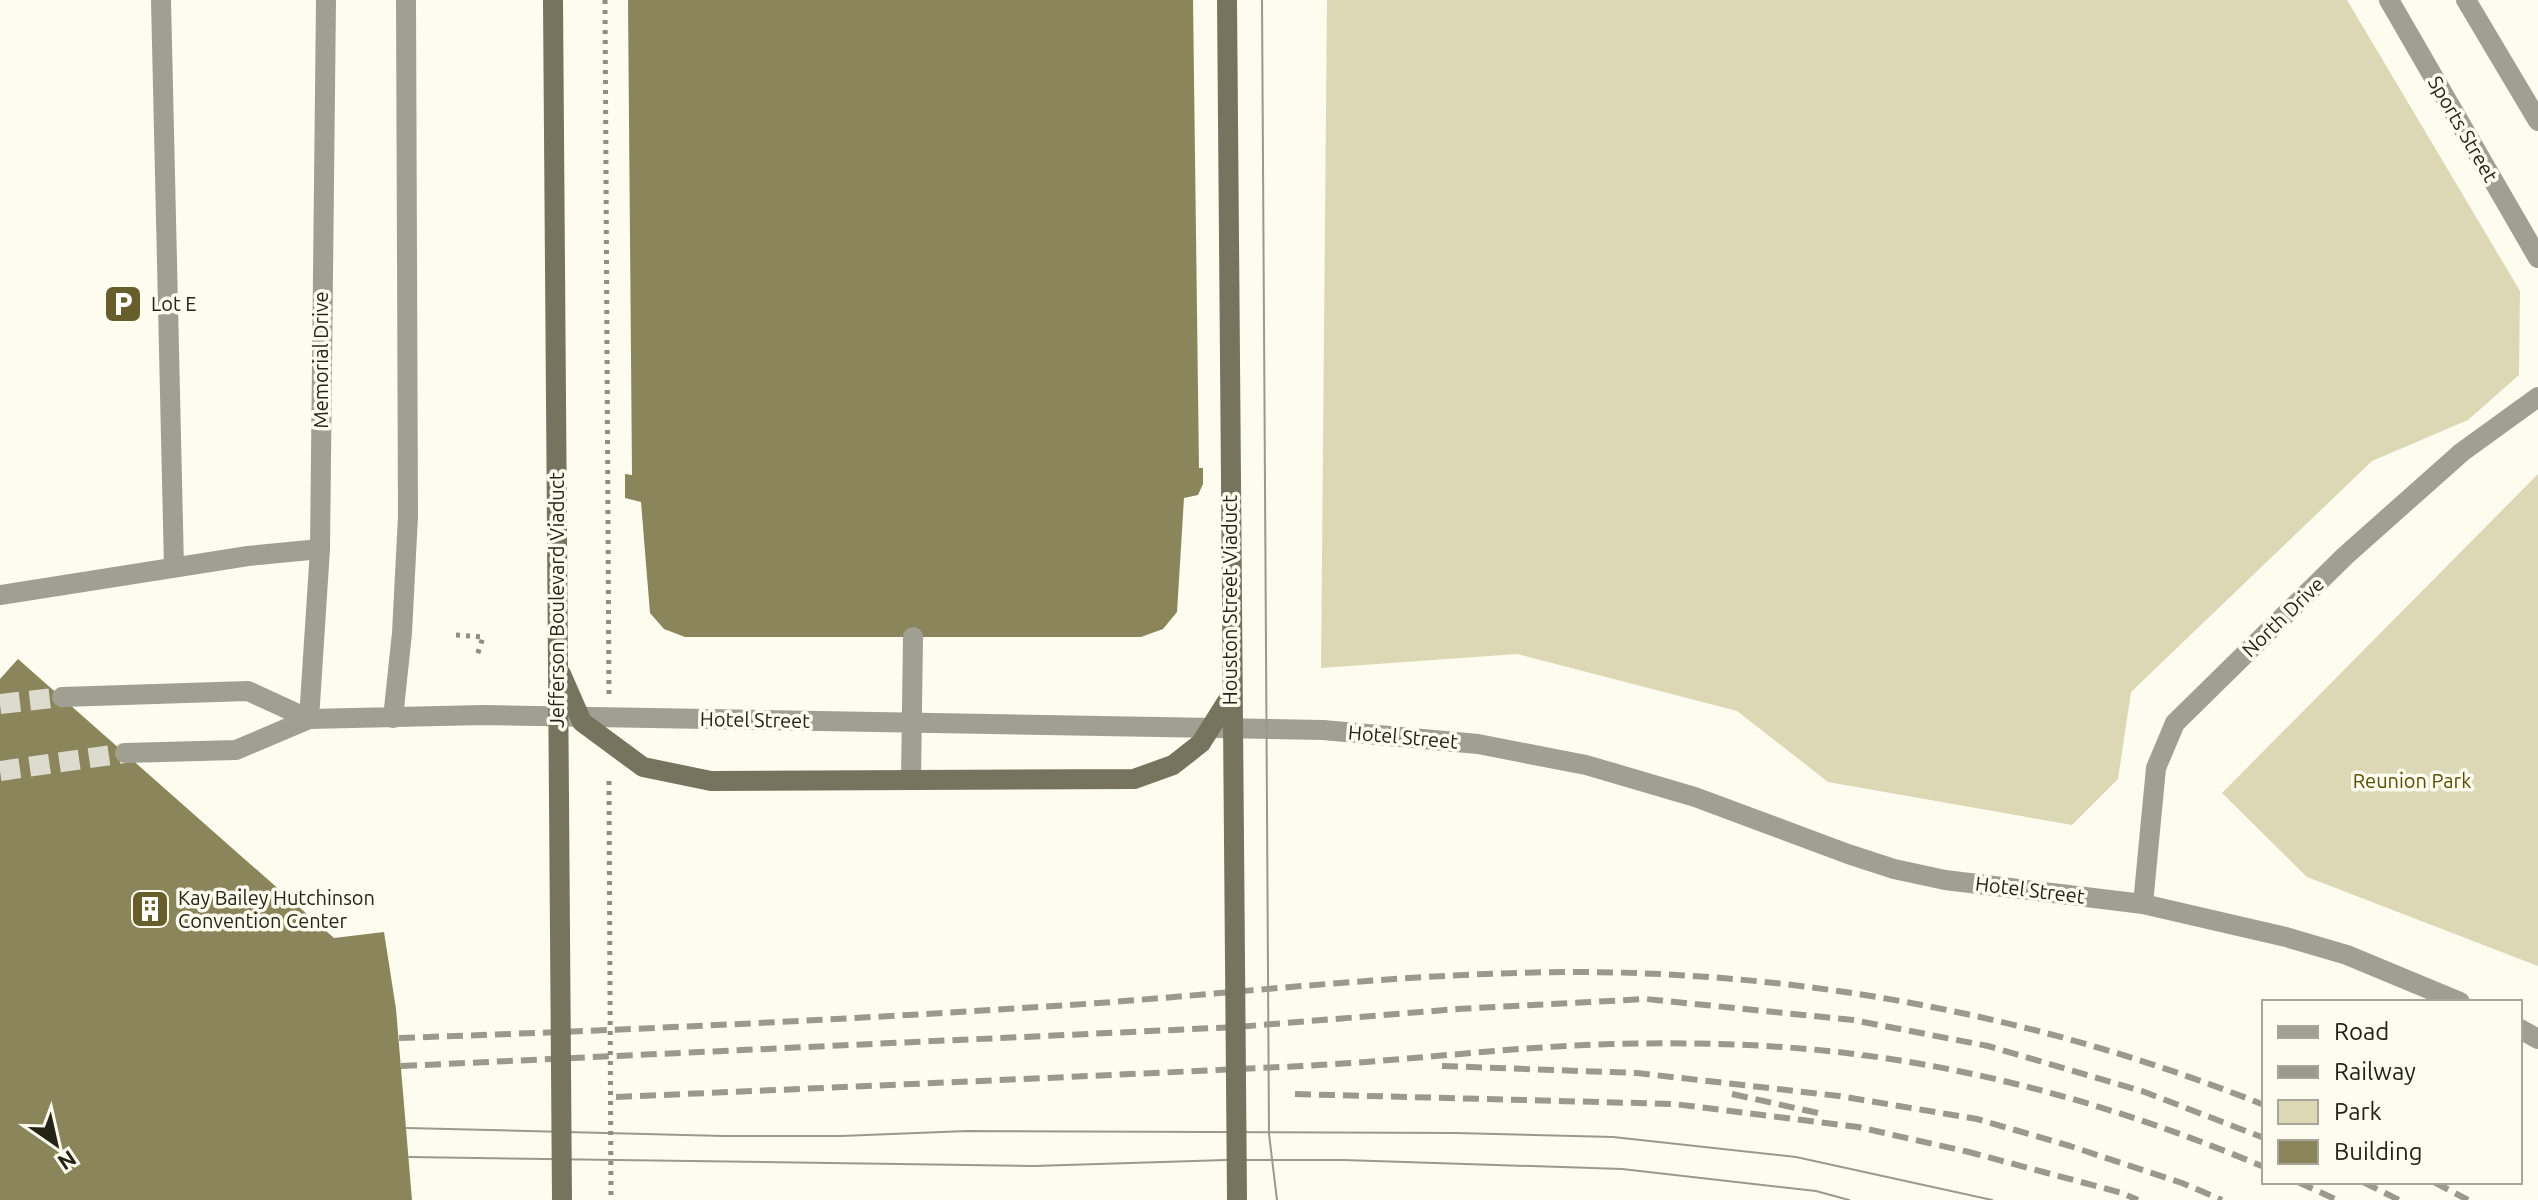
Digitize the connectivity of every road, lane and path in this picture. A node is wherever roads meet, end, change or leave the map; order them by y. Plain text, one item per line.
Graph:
1 (161, 0) edge
2 (326, 0) edge
3 (406, 0) edge
4 (553, 0) edge
5 (605, 0) edge
6 (1227, 0) edge
7 (2389, 0) edge
8 (2466, 0) edge
9 (2538, 121) edge
10 (2538, 258) edge
11 (2538, 397) edge
12 (320, 549) junction
13 (174, 568) junction
14 (0, 595) edge
15 (456, 635) dead end
16 (913, 637) dead end
17 (477, 656) dead end
18 (557, 666) junction
19 (1231, 695) junction
20 (62, 697) tunnel mouth
21 (393, 718) junction
22 (309, 719) junction
23 (609, 742) junction
24 (125, 753) tunnel mouth
25 (911, 779) junction
26 (2143, 904) junction
27 (2455, 1000) edge
28 (562, 1200) edge
29 (611, 1200) edge
30 (1237, 1200) edge

1 - 13 street
2 - 12 street, Memorial Drive
3 - 21 street
4 - 18 main road, Jefferson Boulevard Viaduct, bridge
5 - 23 path, bridge
6 - 19 main road, Houston Street Viaduct, bridge
7 - 10 street, Sports Street
8 - 9 street
11 - 26 street, North Drive
12 - 13 street
12 - 22 street, Memorial Drive
13 - 14 street
15 - 17 path
16 - 25 street, bridge
18 - 23 main road, bridge
18 - 28 main road, Jefferson Boulevard Viaduct, bridge
19 - 25 main road, bridge
19 - 30 main road, Houston Street Viaduct, bridge
20 - 22 street, Hotel Street
21 - 22 street, Hotel Street
21 - 26 street, Hotel Street
22 - 24 street, Hotel Street
23 - 25 main road, bridge
23 - 29 path, bridge
26 - 27 street, Hotel Street

